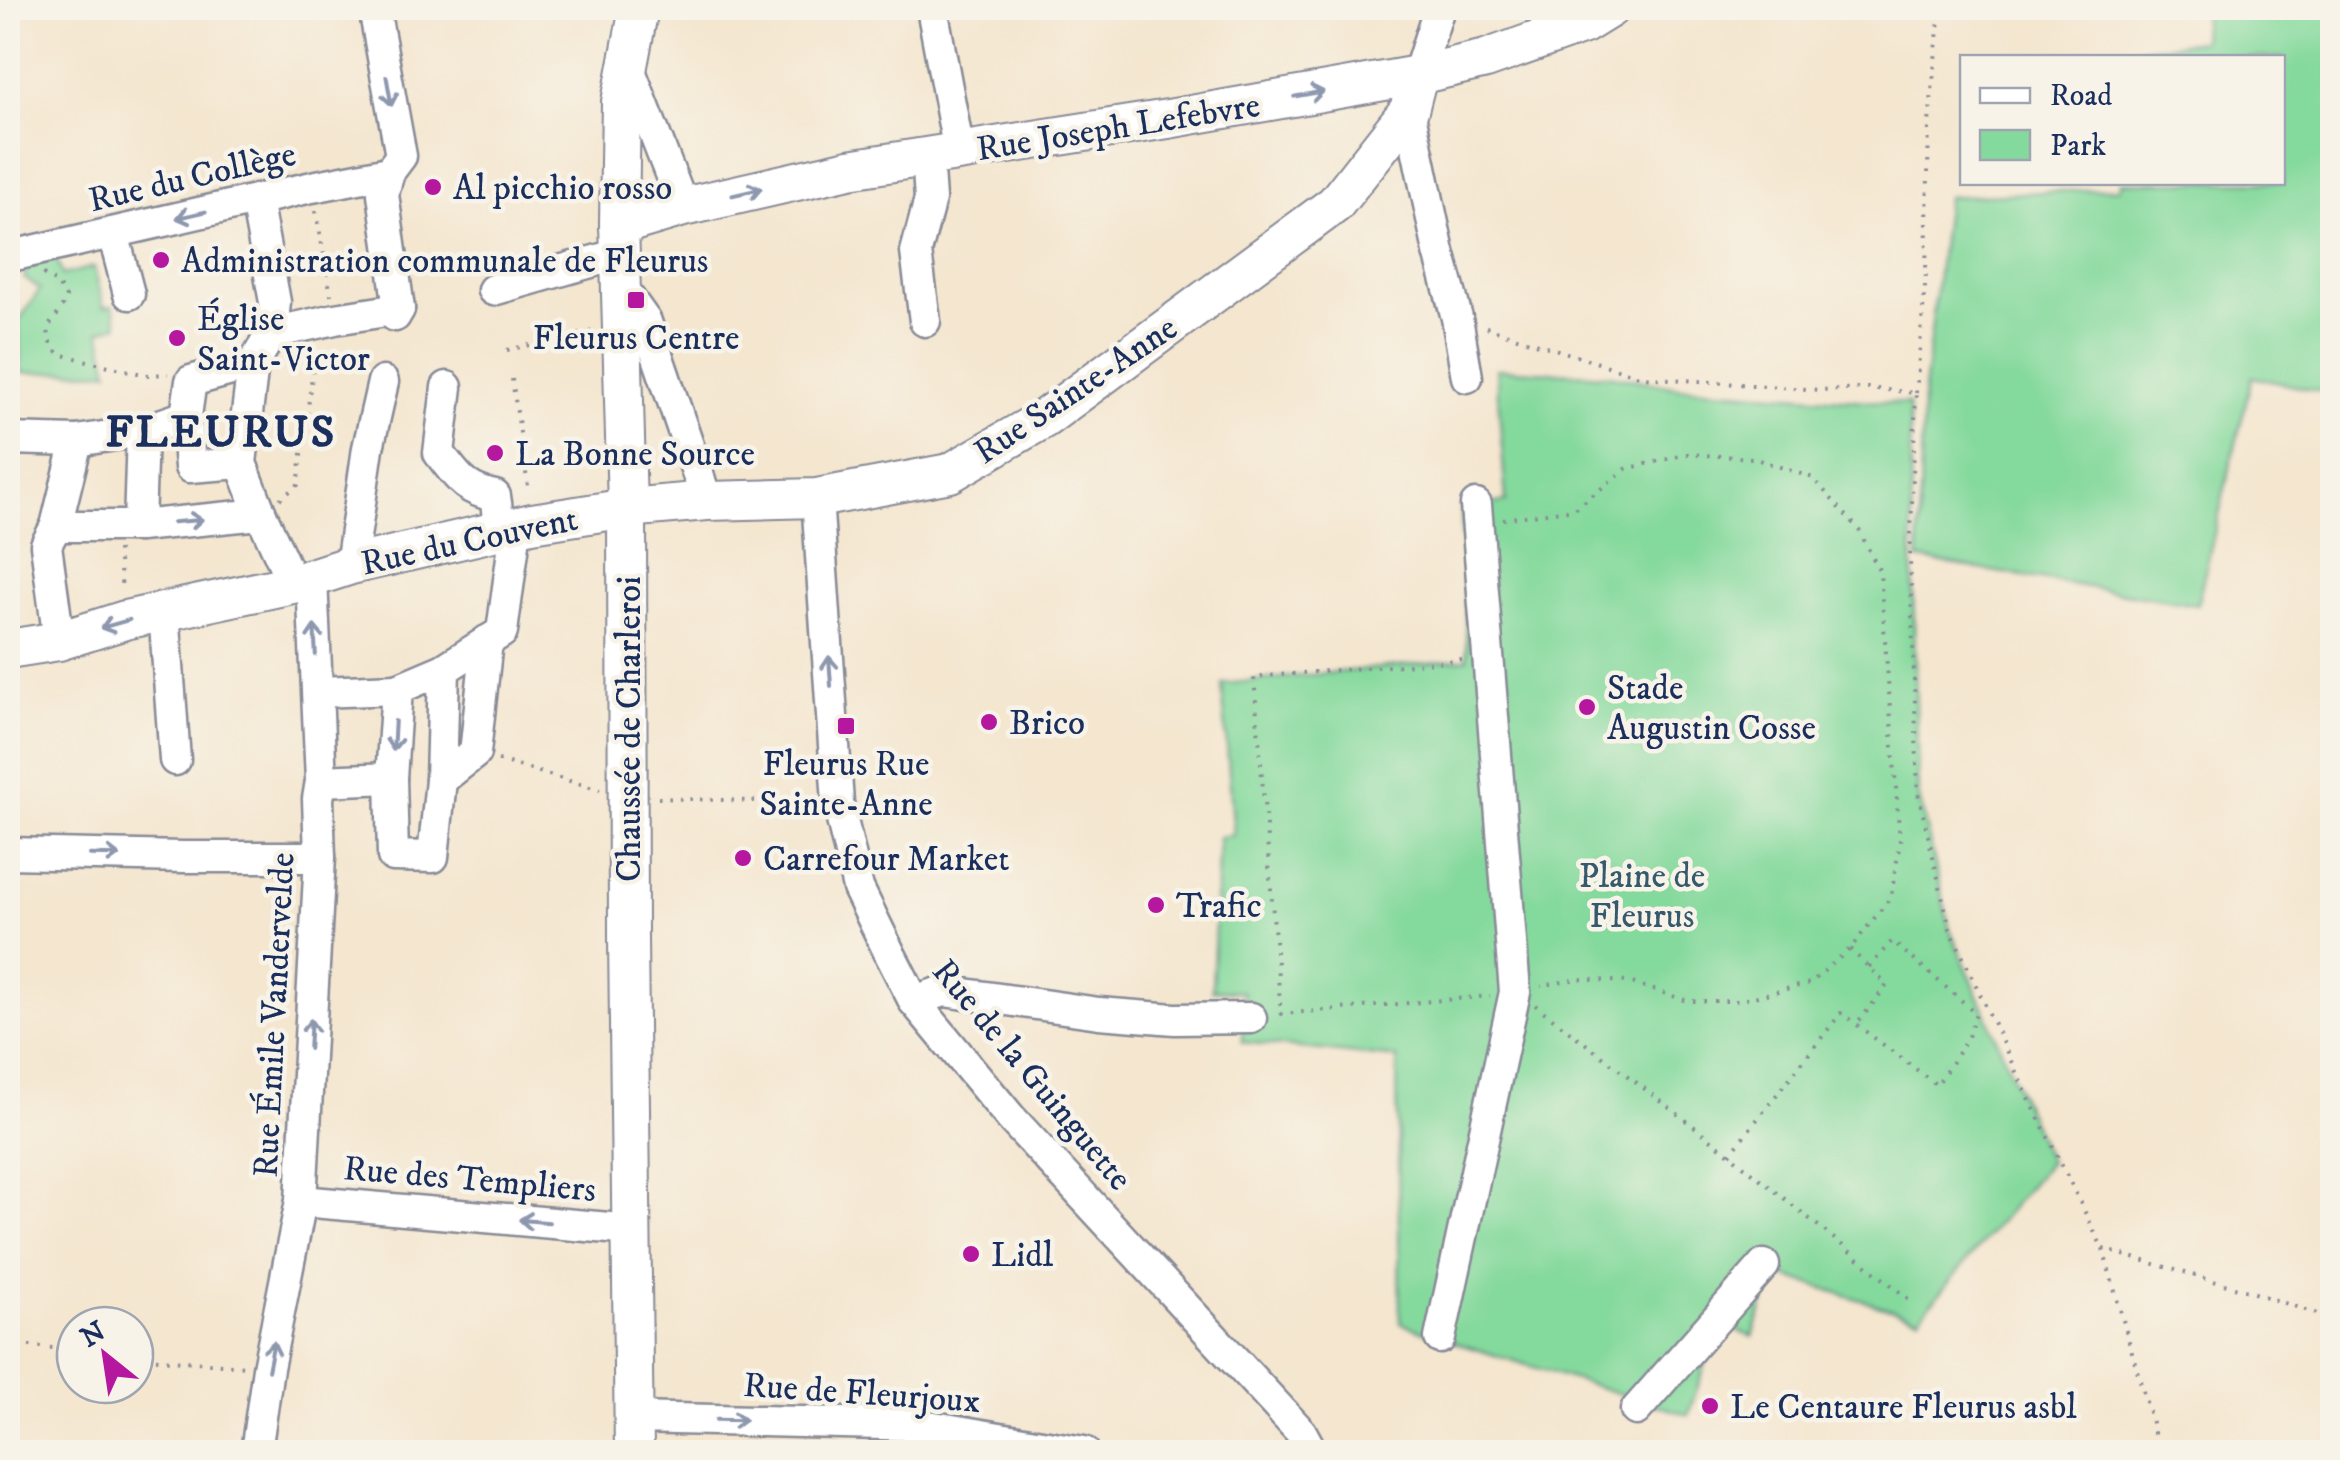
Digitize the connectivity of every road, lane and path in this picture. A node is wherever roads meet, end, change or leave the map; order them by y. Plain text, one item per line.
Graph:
1 (374, 8) edge
2 (639, 8) edge
3 (932, 8) edge
4 (1439, 8) edge
5 (1610, 8) edge
6 (1940, 8) edge
7 (627, 63) junction
8 (1414, 92) junction
9 (943, 154) junction
10 (389, 172) junction
11 (312, 187) junction
12 (256, 200) junction
13 (683, 207) junction
14 (113, 233) junction
15 (620, 256) junction
16 (9, 257) edge
17 (493, 290) dead end
18 (129, 294) dead end
19 (1458, 318) junction
20 (335, 319) junction
21 (926, 321) dead end
22 (622, 324) junction
23 (272, 333) junction
24 (507, 350) dead end
25 (254, 364) junction
26 (1468, 376) dead end
27 (512, 379) dead end
28 (192, 381) junction
29 (383, 382) dead end
30 (448, 387) dead end
31 (1916, 393) junction
32 (186, 416) junction
33 (142, 430) junction
34 (8, 439) edge
35 (77, 441) junction
36 (240, 463) junction
37 (817, 498) junction
38 (707, 501) junction
39 (627, 508) junction
40 (261, 514) junction
41 (1477, 514) joint
42 (56, 526) junction
43 (127, 526) junction
44 (516, 527) junction
45 (351, 565) junction
46 (303, 581) junction
47 (164, 612) junction
48 (125, 620) junction
49 (59, 641) junction
50 (487, 641) junction
51 (8, 649) edge
52 (1467, 659) dead end
53 (444, 670) junction
54 (397, 689) junction
55 (318, 692) junction
56 (475, 753) junction
57 (175, 760) dead end
58 (392, 778) junction
59 (441, 780) junction
60 (321, 781) junction
61 (628, 798) junction
62 (838, 804) junction
63 (8, 853) edge
64 (320, 857) junction
65 (1850, 949) junction
66 (1869, 967) junction
67 (1505, 994) junction
68 (914, 1001) junction
69 (1986, 1007) junction
70 (1976, 1012) junction
71 (1252, 1018) dead end
72 (1856, 1024) junction
73 (1730, 1154) junction
74 (301, 1201) junction
75 (632, 1230) junction
76 (2103, 1249) junction
77 (1764, 1265) dead end
78 (1911, 1301) dead end
79 (2332, 1319) edge
80 (1440, 1338) dead end
81 (8, 1344) edge
82 (55, 1348) edge
83 (155, 1359) edge
84 (268, 1368) junction
85 (1636, 1410) dead end
86 (634, 1435) edge
87 (256, 1452) edge
88 (1084, 1452) edge
89 (1312, 1452) edge
90 (2158, 1452) edge

1 -> 10 street
2 - 7 main road, Chaussée de Charleroi
3 - 9 street
4 - 8 street
5 - 8 main road, Rue Joseph Lefebvre
6 - 31 path
7 - 13 street
7 - 15 main road, Chaussée de Charleroi
9 -> 8 main road, Rue Joseph Lefebvre
8 - 19 street
8 - 37 main road, Rue Sainte-Anne
13 -> 9 main road, Rue Joseph Lefebvre
9 - 21 street
10 - 11 street, Rue du Collège
10 - 20 street
11 - 12 street, Rue du Collège
11 - 20 path
12 -> 14 street, Rue du Collège
12 - 23 street
13 - 15 main road, Rue Joseph Lefebvre
14 - 16 street, Rue du Collège
14 - 18 street
15 - 17 street
15 - 22 main road, Chaussée de Charleroi
15 - 38 street
16 - 28 path
19 - 26 street
19 - 31 path
20 - 23 street
22 - 24 path
22 - 39 main road, Chaussée de Charleroi
23 - 25 street
23 - 40 path
25 - 28 street
25 - 36 street
27 - 44 path
28 - 32 street
29 - 45 street
30 - 44 street
31 - 69 path
32 - 33 street
32 - 36 street
33 - 35 street
33 - 43 street
34 - 35 street
35 - 42 street
36 - 40 street
37 - 38 main road, Rue Sainte-Anne
62 -> 37 street, Rue de la Guinguette
38 - 39 main road, Rue Sainte-Anne
39 - 44 main road, Rue du Couvent
39 - 61 main road, Chaussée de Charleroi
43 -> 40 street
40 - 46 street
41 - 65 path
41 - 67 street
42 - 43 street
42 - 49 street
43 - 48 path
44 - 45 main road, Rue du Couvent
44 - 50 street
45 - 46 main road, Rue du Couvent
46 - 47 main road, Rue du Couvent
55 -> 46 street, Rue Émile Vandervelde
47 - 48 main road, Rue du Couvent
47 - 57 street
48 -> 49 main road, Rue du Couvent
49 - 51 main road, Rue du Couvent
50 - 53 street
50 - 56 street
52 - 67 path
53 - 54 street
53 - 59 street
54 - 55 street
54 -> 58 street
55 - 60 street, Rue Émile Vandervelde
56 - 59 street
56 - 61 path
58 - 59 street
58 - 60 street
60 - 64 street, Rue Émile Vandervelde
61 - 62 path
61 - 75 main road, Chaussée de Charleroi
62 - 68 street, Rue de la Guinguette
63 -> 64 street
74 -> 64 street, Rue Émile Vandervelde
65 - 66 path
65 - 67 path
66 - 70 path
66 - 72 path
67 - 73 path
67 - 80 street
68 - 71 street
68 - 89 street, Rue de la Guinguette
69 - 70 path
69 - 76 path
70 - 72 path
72 - 73 path
73 - 78 path
75 -> 74 street, Rue des Templiers
84 -> 74 street, Rue Émile Vandervelde
75 - 86 main road, Chaussée de Charleroi
76 - 79 path
76 - 90 path
77 - 85 street
81 - 82 path
83 - 84 path
84 - 87 street, Rue Émile Vandervelde
86 -> 88 street, Rue de Fleurjoux

